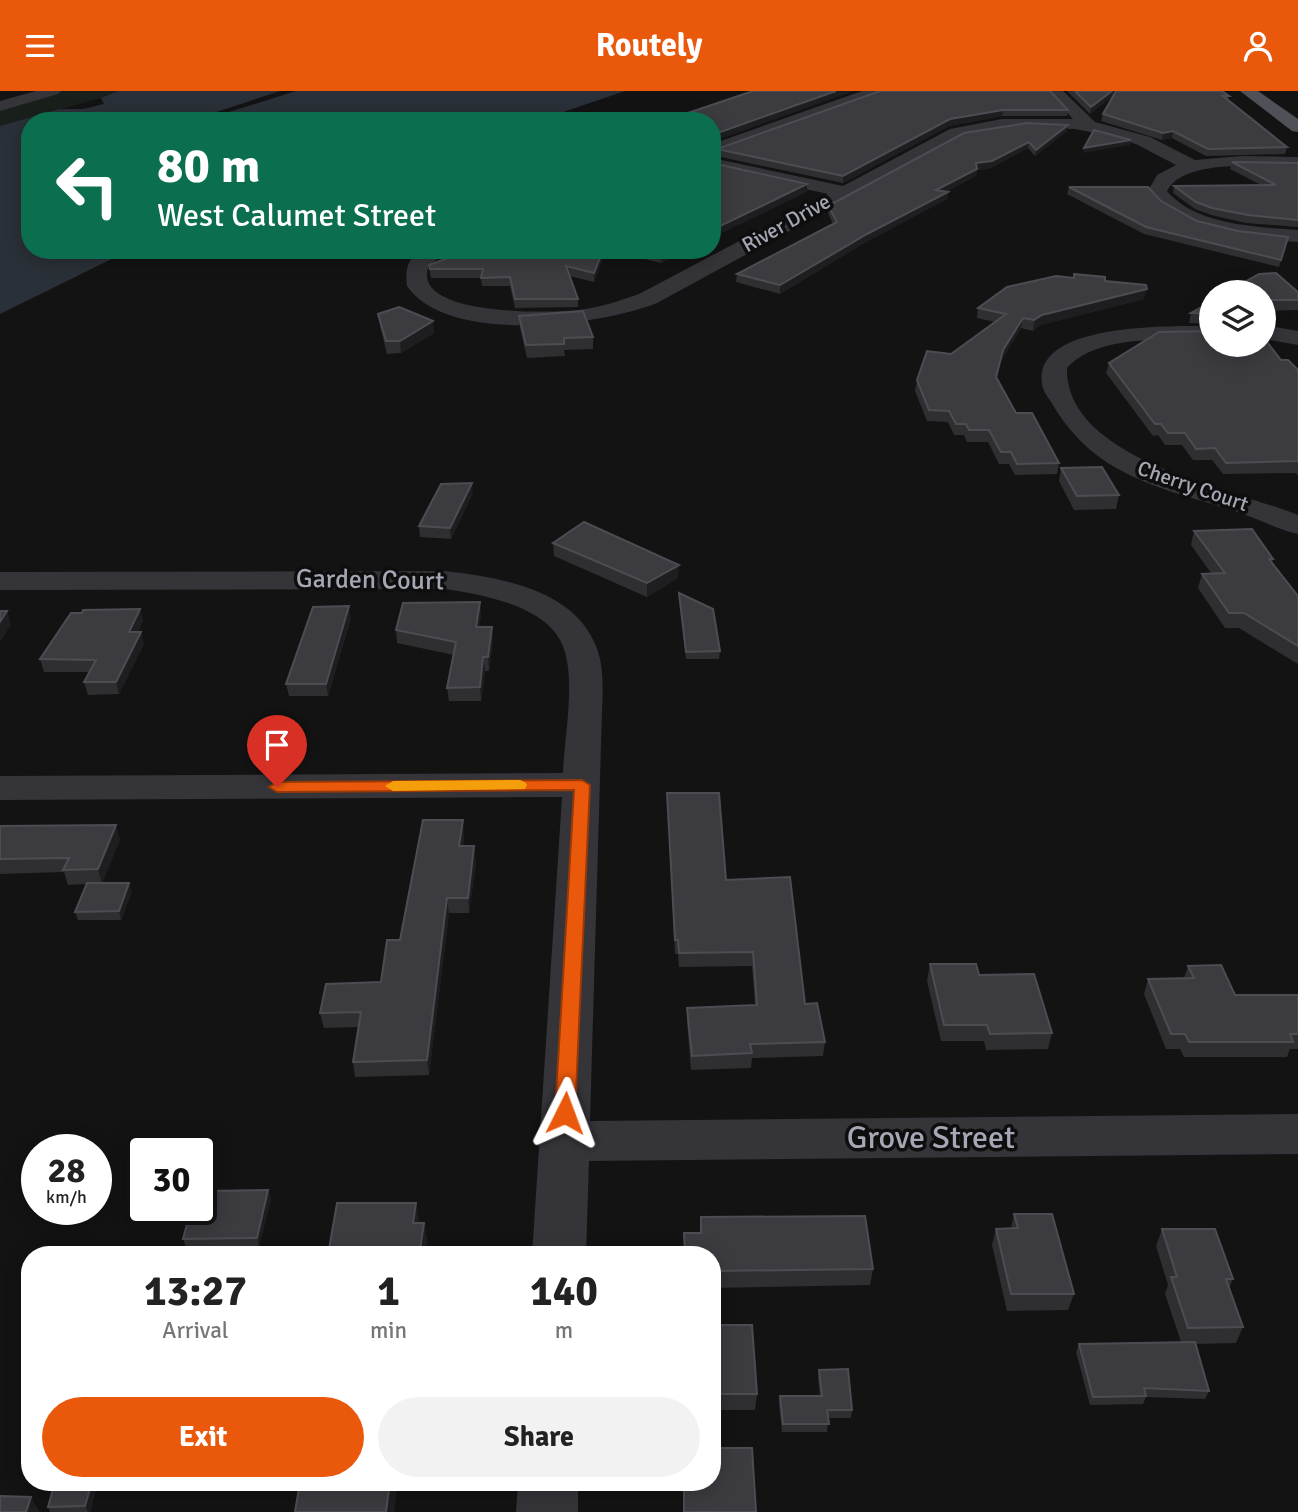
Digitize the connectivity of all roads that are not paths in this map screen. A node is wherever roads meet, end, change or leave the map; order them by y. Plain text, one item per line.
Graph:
1 (53, 91) edge
2 (877, 91) edge
3 (1054, 91) edge
4 (1248, 91) edge
5 (1275, 91) edge
6 (0, 106) edge
7 (1298, 107) edge
8 (1091, 127) junction
9 (1298, 127) edge
10 (721, 147) edge
11 (1298, 162) edge
12 (721, 165) edge
13 (1192, 165) junction
14 (844, 192) junction
15 (1298, 236) edge
16 (426, 259) edge
17 (721, 259) edge
18 (721, 259) edge
19 (1199, 333) edge
20 (1276, 334) edge
21 (1298, 338) edge
22 (1298, 525) edge
23 (0, 581) edge
24 (582, 785) junction
25 (0, 788) edge
26 (1298, 1134) edge
27 (564, 1140) junction
28 (559, 1246) edge
29 (548, 1491) edge
30 (547, 1512) edge

1 - 6 street
2 - 10 street
3 - 8 street, River Drive
4 - 9 main road
5 - 7 main road
8 - 13 street, River Drive
8 - 14 street, River Drive
11 - 13 street
12 - 14 street, River Drive
13 - 15 street
14 - 17 street, River Drive
16 - 18 street, River Drive
19 - 22 street, Cherry Court
20 - 21 street
23 - 24 street, Garden Court
24 - 25 street
24 - 27 street, Garden Court
26 - 27 street, Grove Street
27 - 28 street, Garden Court
29 - 30 street

